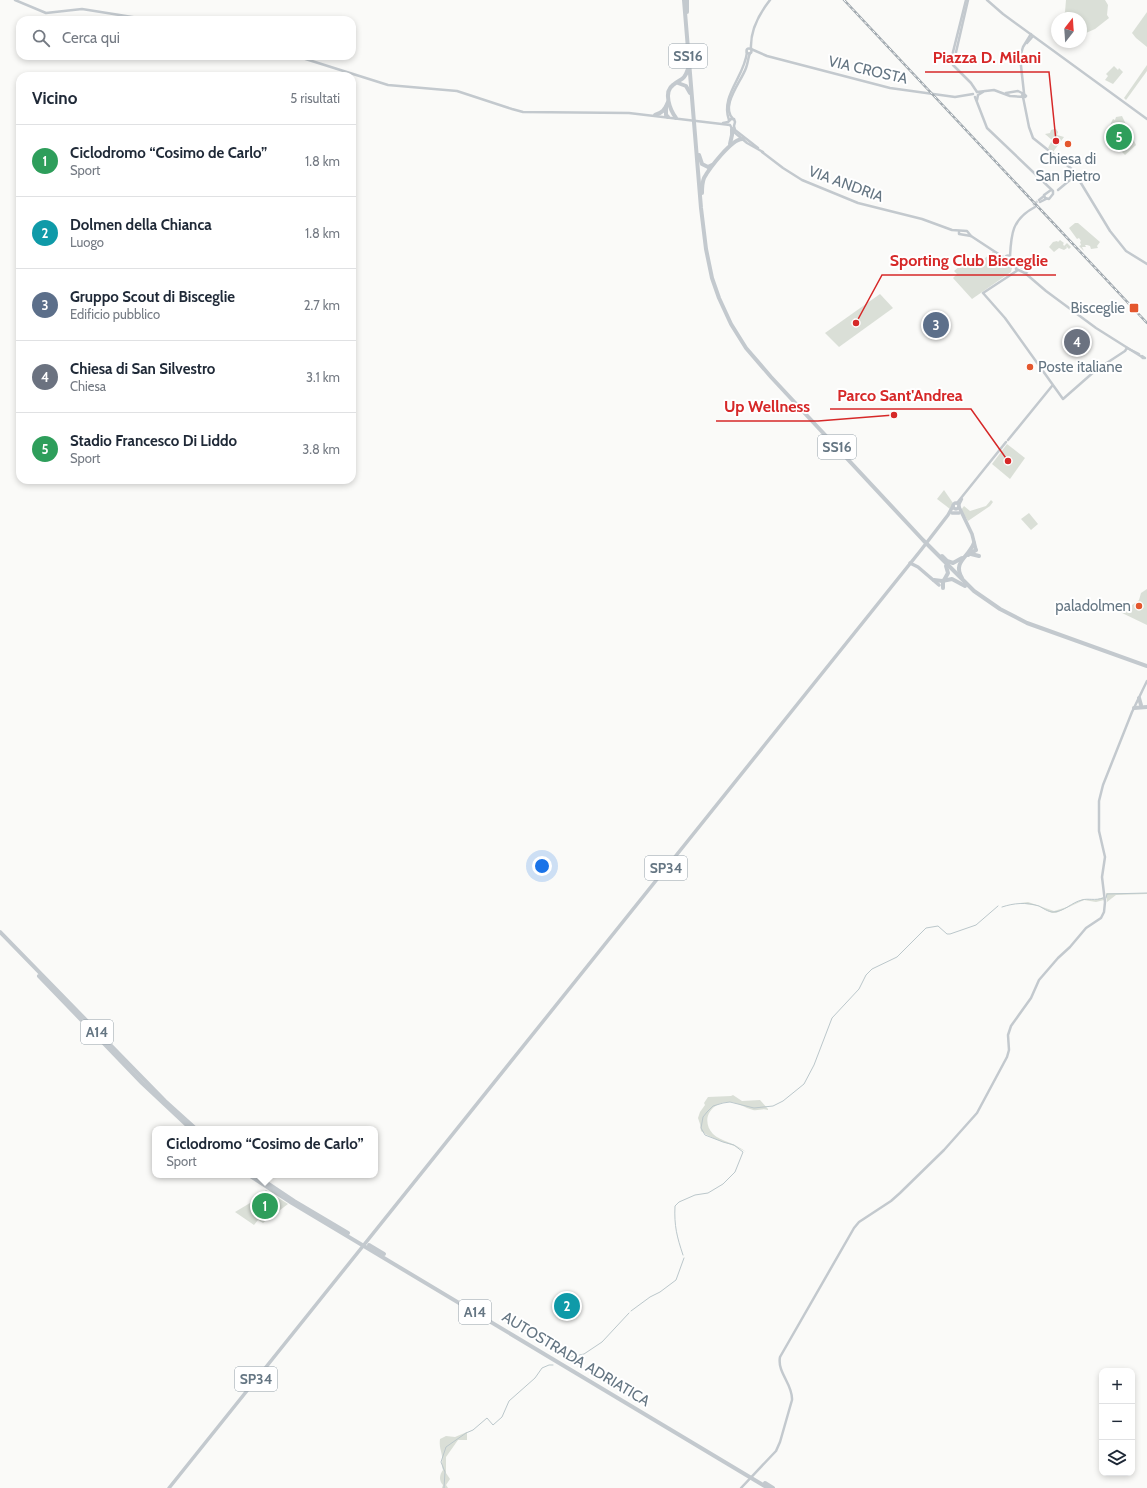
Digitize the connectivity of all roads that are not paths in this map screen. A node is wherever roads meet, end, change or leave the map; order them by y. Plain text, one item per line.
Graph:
1 (15, 0) edge
2 (685, 0) edge
3 (770, 0) edge
4 (967, 0) edge
5 (987, 0) edge
6 (126, 16) edge
7 (1032, 35) junction
8 (749, 51) junction
9 (308, 60) edge
10 (689, 67) junction
11 (345, 72) edge
12 (356, 76) edge
13 (677, 83) junction
14 (1023, 88) junction
15 (1018, 91) junction
16 (1005, 93) junction
17 (976, 94) junction
18 (1023, 96) junction
19 (692, 98) junction
20 (668, 105) junction
21 (694, 112) junction
22 (655, 115) junction
23 (668, 117) junction
24 (676, 118) junction
25 (733, 119) junction
26 (1147, 119) edge
27 (731, 124) junction
28 (695, 125) junction
29 (743, 140) junction
30 (749, 143) junction
31 (730, 145) junction
32 (698, 149) junction
33 (714, 164) junction
34 (1076, 175) junction
35 (1048, 187) junction
36 (1048, 192) junction
37 (1052, 192) junction
38 (702, 196) junction
39 (1045, 197) junction
40 (1039, 201) tunnel mouth
41 (1034, 206) tunnel mouth
42 (1010, 259) junction
43 (1147, 264) edge
44 (1016, 267) junction
45 (1018, 270) junction
46 (1026, 272) junction
47 (1012, 273) junction
48 (996, 284) junction
49 (985, 297) junction
50 (1127, 348) junction
51 (751, 352) junction
52 (1145, 357) edge
53 (1052, 386) junction
54 (957, 507) junction
55 (950, 514) junction
56 (960, 514) junction
57 (974, 543) junction
58 (976, 550) joint
59 (970, 553) junction
60 (940, 556) junction
61 (966, 556) junction
62 (979, 556) dead end
63 (912, 561) junction
64 (962, 578) junction
65 (934, 580) joint
66 (942, 582) junction
67 (943, 588) dead end
68 (974, 591) junction
69 (1147, 664) edge
70 (1147, 681) edge
71 (1139, 698) joint
72 (1138, 706) junction
73 (1147, 707) edge
74 (0, 932) edge
75 (0, 936) edge
76 (188, 1126) edge
77 (193, 1126) edge
78 (254, 1178) edge
79 (260, 1178) edge
80 (748, 1475) junction
81 (754, 1478) junction
82 (169, 1488) edge
83 (741, 1488) edge
84 (768, 1488) edge
85 (773, 1488) edge

1 - 6 main road
2 - 10 highway, SS16
2 - 21 highway, SS16
3 - 8 main road
4 - 17 main road
5 - 7 main road
7 - 14 main road
7 - 26 main road
8 - 17 main road, VIA CROSTA
8 - 25 main road
8 - 27 main road
9 - 11 main road
10 - 13 highway, SS16
10 - 19 highway, SS16
12 - 22 main road
13 - 19 highway, SS16
13 - 20 highway, SS16
14 - 15 main road
14 - 18 main road
15 - 16 main road
15 - 18 main road
16 - 17 main road
16 - 18 main road
17 - 35 main road
18 - 34 main road
19 - 21 highway, SS16
20 - 22 highway
20 - 23 highway, SS16
20 - 24 highway, SS16
21 - 28 highway, SS16
22 - 23 main road
23 - 24 main road
24 - 27 main road
25 - 27 main road
25 - 27 main road
27 - 29 main road, VIA ANDRIA
27 - 30 main road, VIA ANDRIA
27 - 31 highway
28 - 32 highway, SS16
28 - 51 highway, SS16
29 - 30 main road, VIA ANDRIA
29 - 31 highway, SS16
30 - 42 main road, VIA ANDRIA
31 - 33 highway, SS16
32 - 33 highway, SS16
32 - 38 highway, SS16
33 - 38 highway, SS16
34 - 37 main road
34 - 43 main road
35 - 36 main road
35 - 37 main road
36 - 37 main road
36 - 39 main road
37 - 39 main road
38 - 51 highway, SS16
39 - 40 main road
41 - 42 main road
42 - 44 main road
44 - 45 main road
44 - 46 main road
44 - 47 main road
45 - 46 main road
45 - 47 main road
46 - 50 main road
47 - 48 main road
48 - 49 main road
48 - 49 main road
49 - 53 main road
50 - 52 main road
50 - 53 main road
51 - 60 highway, SS16
53 - 54 main road
54 - 55 main road
54 - 56 main road
55 - 56 main road
55 - 63 main road
56 - 57 main road
57 - 58 main road
57 - 59 highway
58 - 59 highway
59 - 61 highway
59 - 62 highway
60 - 61 highway
60 - 64 highway, SS16
60 - 66 highway
60 - 68 highway, SS16
61 - 64 highway
63 - 65 main road
63 - 82 main road, SP34
64 - 69 highway, SS16
65 - 66 highway
66 - 67 highway
66 - 68 highway
68 - 69 highway, SS16
70 - 71 main road
71 - 72 highway
72 - 73 highway
72 - 83 main road
74 - 77 highway, A14
75 - 76 highway, A14
78 - 80 highway, AUTOSTRADA ADRIATICA / A14
79 - 80 highway, AUTOSTRADA ADRIATICA / A14
80 - 81 highway, AUTOSTRADA ADRIATICA / A14
81 - 84 highway, AUTOSTRADA ADRIATICA / A14
81 - 85 highway, AUTOSTRADA ADRIATICA / A14

